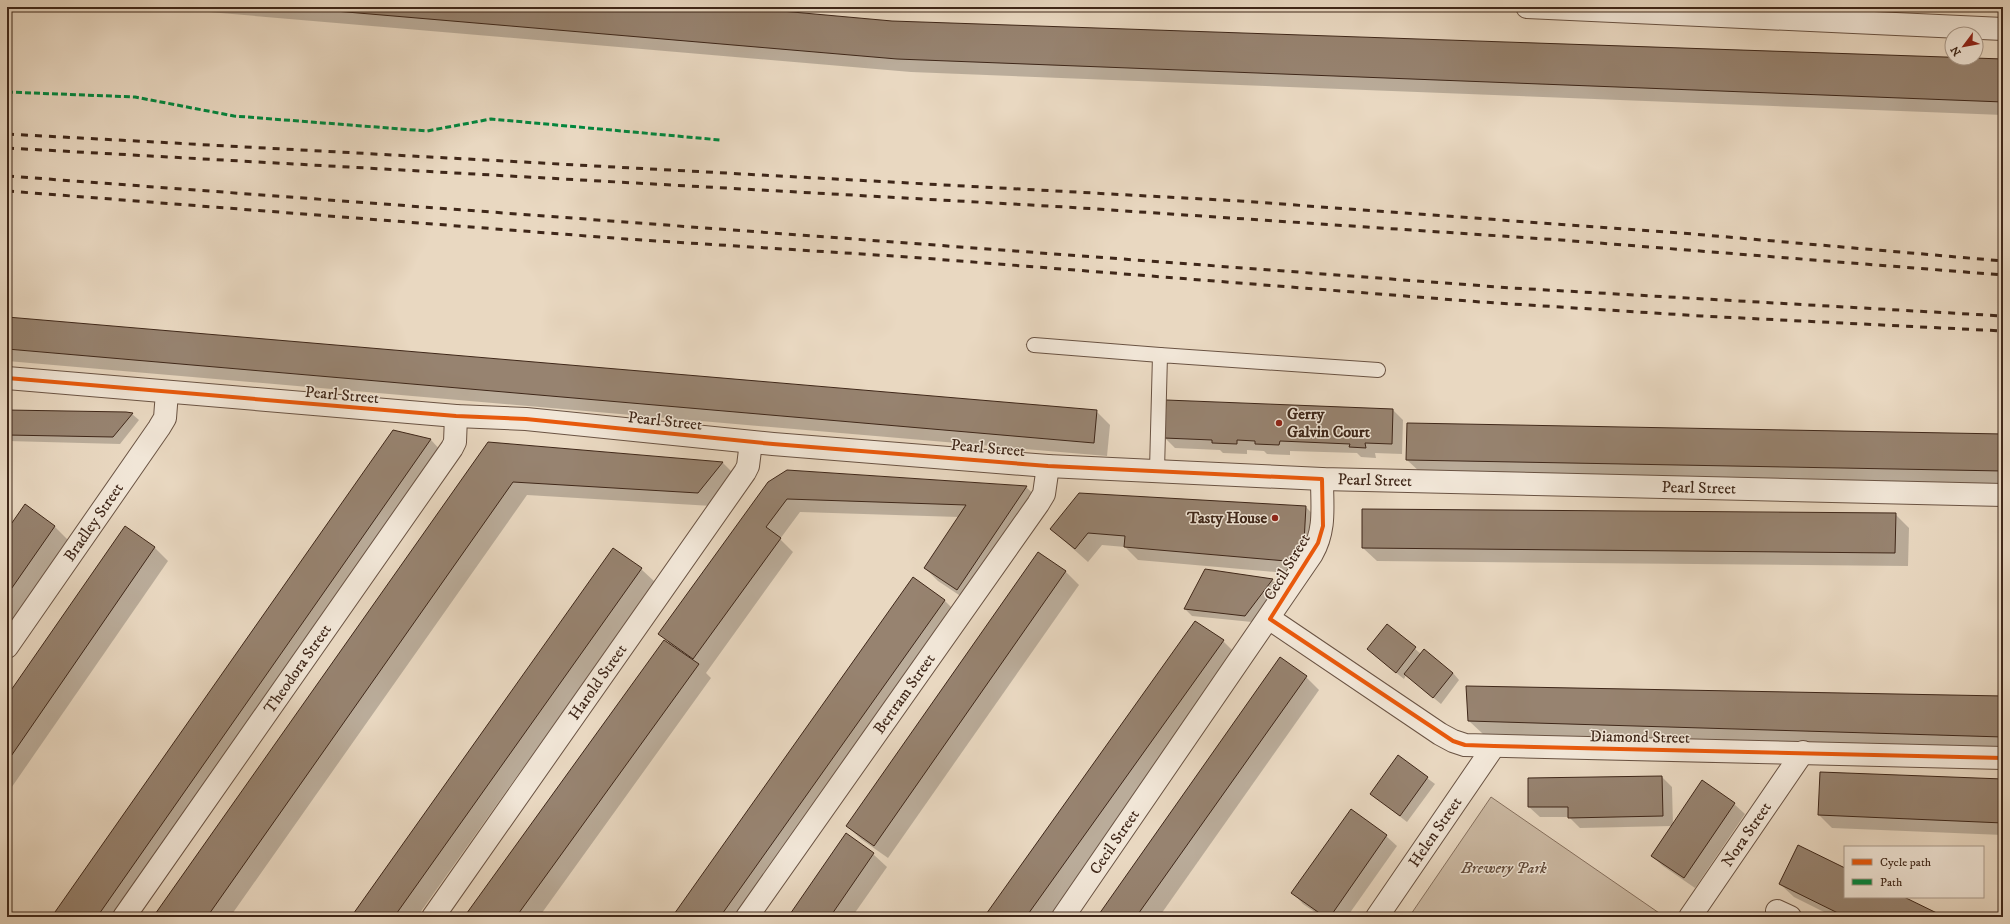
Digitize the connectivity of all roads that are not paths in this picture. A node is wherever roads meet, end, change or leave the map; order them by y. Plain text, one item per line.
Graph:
1 (1526, 7) edge
2 (1632, 10) edge
3 (1903, 15) edge
4 (2003, 29) edge
5 (1034, 345) dead end
6 (1160, 355) junction
7 (1378, 370) dead end
8 (7, 378) edge
9 (167, 392) junction
10 (456, 416) junction
11 (751, 442) junction
12 (1048, 466) junction
13 (1157, 470) junction
14 (1322, 479) junction
15 (2003, 495) edge
16 (1270, 619) junction
17 (7, 647) edge
18 (1494, 746) junction
19 (1803, 752) junction
20 (2003, 758) edge
21 (124, 917) edge
22 (434, 917) edge
23 (747, 917) edge
24 (1064, 917) edge
25 (1377, 917) edge
26 (1690, 917) edge

1 - 2 street
2 - 3 street
3 - 4 street
5 - 6 lane
6 - 7 lane
6 - 13 lane
8 - 9 street, Pearl Street
9 - 10 street, Pearl Street
9 - 17 street, Bradley Street
10 - 11 street, Pearl Street
10 - 21 street, Theodora Street
11 - 12 street, Pearl Street
11 - 22 street, Harold Street
12 - 13 street, Pearl Street
12 - 23 street, Bertram Street
13 - 14 street, Pearl Street
14 - 15 street, Pearl Street
14 - 16 street, Cecil Street
16 - 18 street, Diamond Street
16 - 24 street, Cecil Street
18 - 19 street, Diamond Street
18 - 25 street, Helen Street
19 - 20 street, Diamond Street
19 - 26 street, Nora Street

